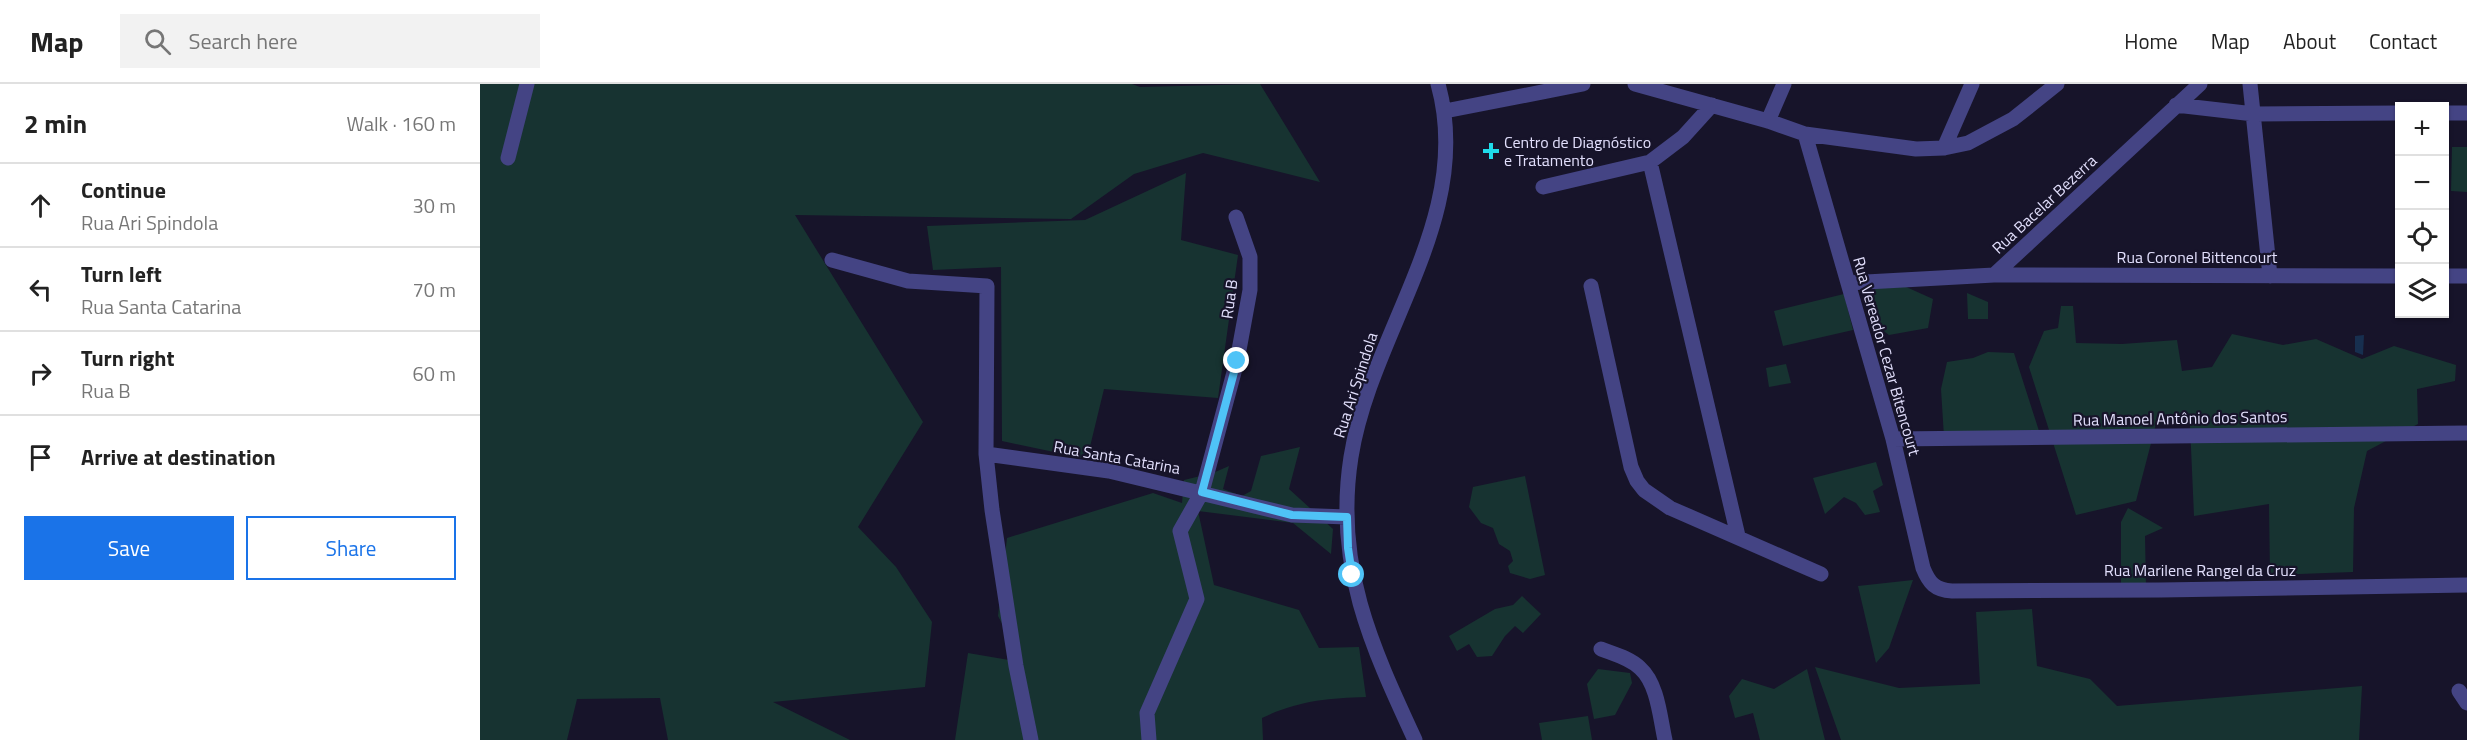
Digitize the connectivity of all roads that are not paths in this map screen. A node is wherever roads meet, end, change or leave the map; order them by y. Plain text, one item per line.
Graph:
1 (527, 84) edge
2 (1438, 84) edge
3 (1583, 84) edge
4 (1635, 84) edge
5 (1784, 84) edge
6 (1972, 84) edge
7 (2058, 84) edge
8 (2200, 84) edge
9 (2250, 84) edge
10 (1712, 105) junction
11 (2176, 105) junction
12 (1445, 111) junction
13 (2395, 113) edge
14 (2449, 113) edge
15 (2467, 113) edge
16 (2254, 114) junction
17 (1768, 121) junction
18 (1805, 134) junction
19 (1944, 148) junction
20 (508, 158) dead end
21 (1650, 162) junction
22 (1543, 187) dead end
23 (1236, 218) dead end
24 (832, 260) dead end
25 (1994, 275) junction
26 (2270, 276) junction
27 (2395, 276) edge
28 (2449, 276) edge
29 (2467, 276) edge
30 (1848, 283) junction
31 (1591, 286) dead end
32 (2467, 433) edge
33 (1893, 439) junction
34 (986, 454) junction
35 (1202, 492) junction
36 (1347, 517) junction
37 (1738, 536) junction
38 (1821, 574) dead end
39 (2467, 585) edge
40 (1934, 587) joint
41 (1601, 649) dead end
42 (1663, 732) edge
43 (1031, 740) edge
44 (1149, 740) edge
45 (1415, 740) edge

1 - 20 street
2 - 12 street, Rua Ari Spindola
3 - 12 street
4 - 10 street
5 - 17 street
6 - 19 street
7 - 19 street
8 - 11 street, Rua Bacelar Bezerra
9 - 16 street
10 - 17 street
10 - 21 street
11 - 16 street
11 - 25 street, Rua Bacelar Bezerra
12 - 36 street, Rua Ari Spindola
13 - 16 street
14 - 15 street
16 - 26 street
17 - 18 street
18 - 19 street
18 - 30 street, Rua Vereador Cezar Bitencourt
21 - 22 street
21 - 37 street
23 - 35 street, Rua B
24 - 34 street
25 - 26 street, Rua Coronel Bittencourt
25 - 30 street, Rua Bacelar Bezerra
26 - 27 street, Rua Coronel Bittencourt
28 - 29 street
30 - 33 street, Rua Vereador Cezar Bitencourt
31 - 37 street
32 - 33 street, Rua Manoel Antônio dos Santos
33 - 40 street, Rua Vereador Cezar Bitencourt
34 - 35 street, Rua Santa Catarina
34 - 43 street
35 - 36 street, Rua Santa Catarina
35 - 44 street, Rua B
36 - 45 street, Rua Ari Spindola
37 - 38 street
39 - 40 street, Rua Marilene Rangel da Cruz
41 - 42 street

